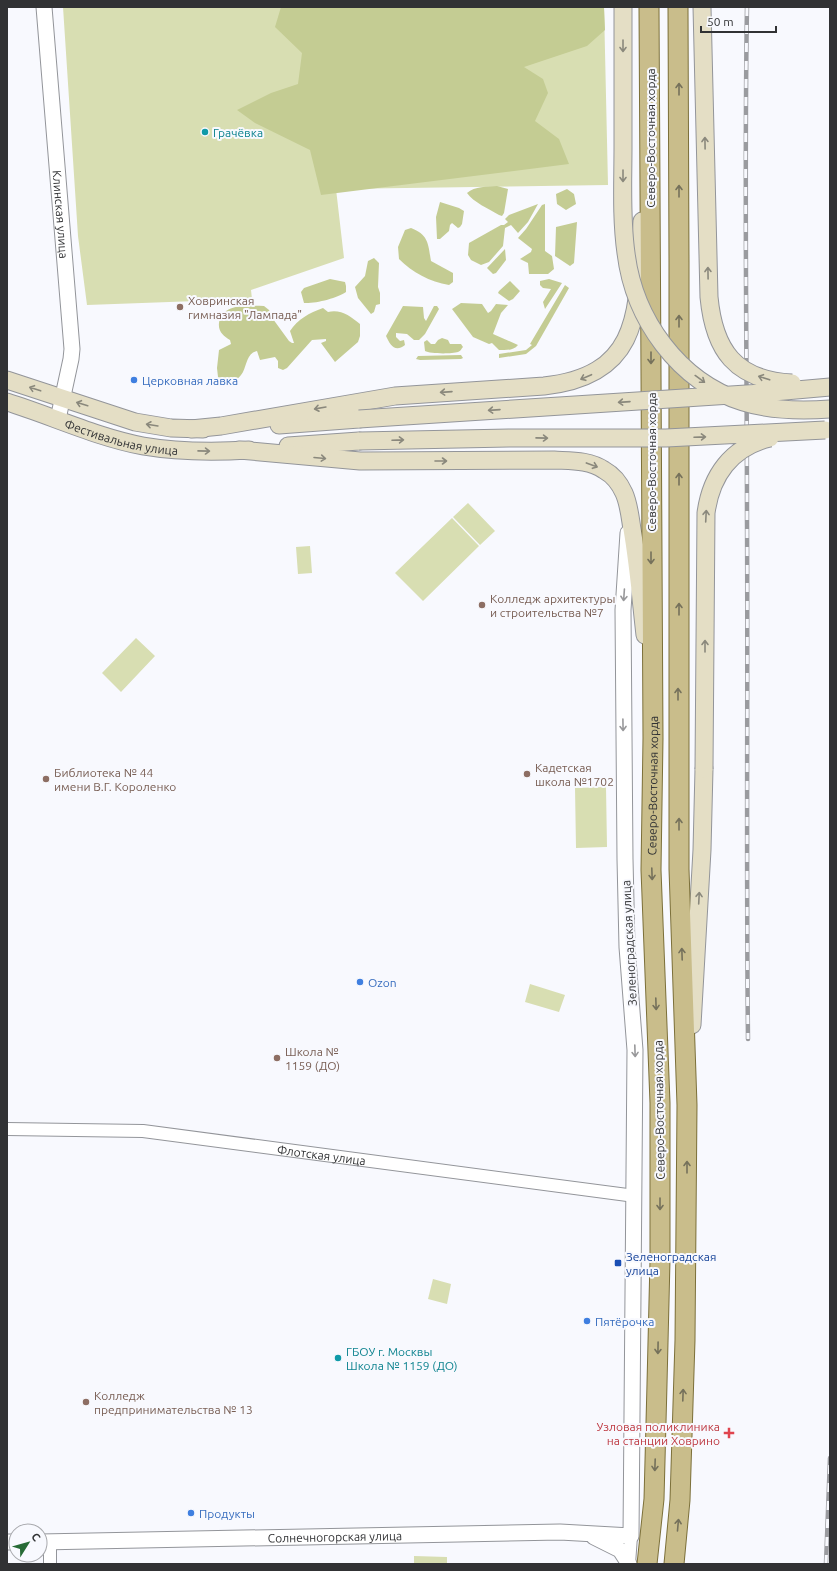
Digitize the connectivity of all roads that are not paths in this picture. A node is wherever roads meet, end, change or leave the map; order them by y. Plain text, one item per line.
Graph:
1 (44, 7) edge
2 (623, 7) edge
3 (649, 7) edge
4 (678, 7) edge
5 (702, 7) edge
6 (650, 109) junction
7 (7, 380) edge
8 (830, 387) edge
9 (62, 398) junction
10 (7, 402) edge
11 (830, 409) edge
12 (58, 419) junction
13 (191, 429) junction
14 (828, 430) edge
15 (239, 450) junction
16 (629, 514) junction
17 (653, 738) junction
18 (687, 1105) junction
19 (7, 1129) edge
20 (635, 1196) junction
21 (585, 1534) junction
22 (631, 1536) junction
23 (48, 1542) edge
24 (629, 1564) edge
25 (647, 1564) edge
26 (674, 1564) edge

1 - 9 street, Клинская улица
2 -> 11 main road, bridge
3 - 6 main road, Северо-Восточная хорда
18 -> 4 main road
8 -> 5 main road, bridge
6 -> 13 main road
6 -> 17 main road, Северо-Восточная хорда
9 -> 7 main road, Фестивальная улица
8 -> 13 main road, bridge
9 - 12 street, Клинская улица
13 -> 9 main road, Фестивальная улица
10 - 12 main road, Фестивальная улица
12 -> 15 main road, Фестивальная улица
15 -> 14 main road, bridge
18 -> 14 main road, bridge
15 -> 16 main road
16 - 17 main road
16 -> 20 street, Зеленоградская улица
17 -> 25 main road, Северо-Восточная хорда
26 -> 18 main road
19 - 20 street, Флотская улица
20 - 22 street, Зеленоградская улица
21 - 22 street, Солнечногорская улица
21 - 23 street, Солнечногорская улица
21 - 24 street
22 - 24 street, Зеленоградская улица

